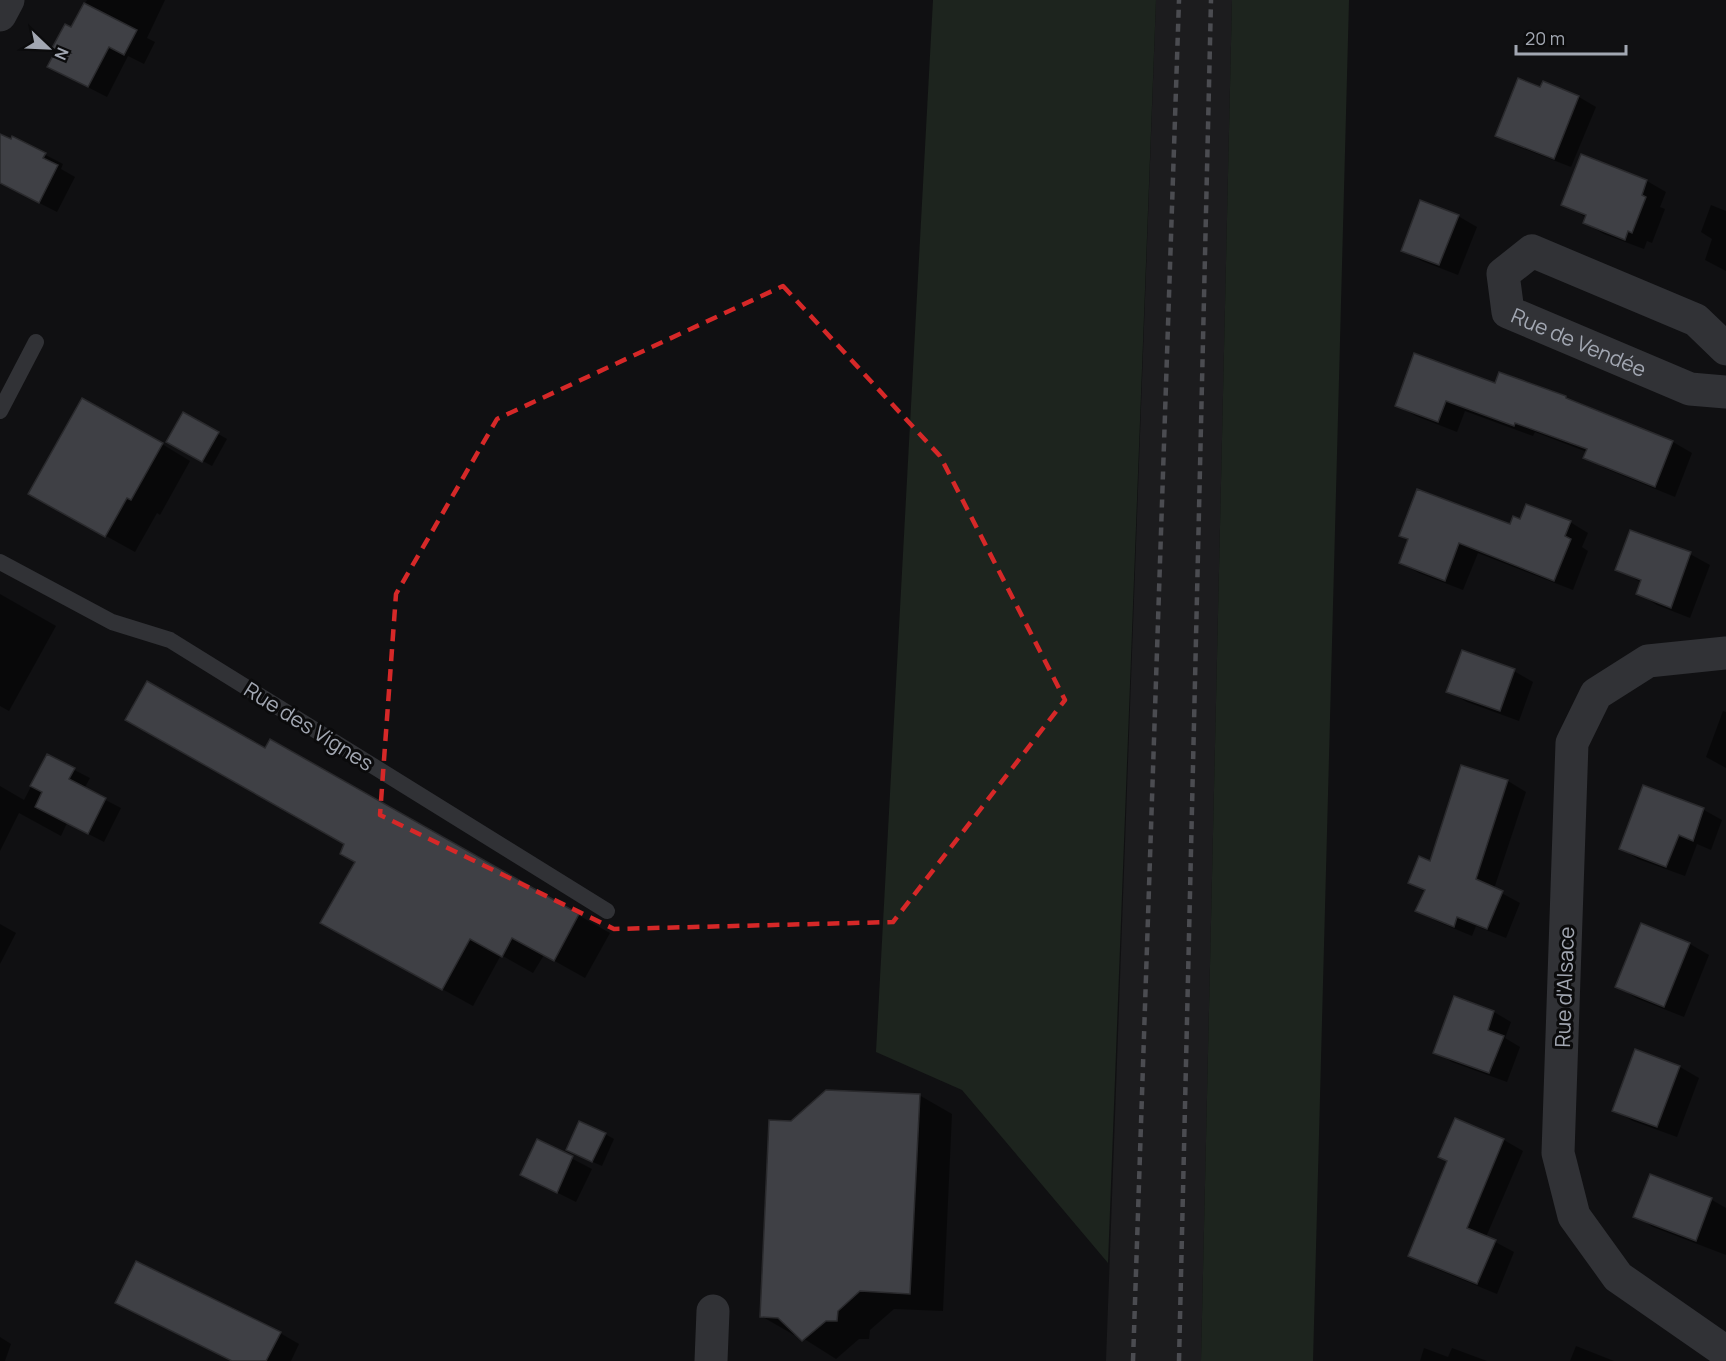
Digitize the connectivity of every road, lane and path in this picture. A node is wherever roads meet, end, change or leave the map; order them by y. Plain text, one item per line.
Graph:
1 (8, 0) edge
2 (0, 15) edge
3 (36, 342) dead end
4 (1726, 349) edge
5 (1726, 392) edge
6 (0, 411) edge
7 (0, 562) edge
8 (1726, 652) edge
9 (607, 910) dead end
10 (713, 1311) dead end
11 (1726, 1352) edge
12 (711, 1361) edge

1 - 2 street
3 - 6 lane
4 - 5 street, Rue de Vendée
7 - 9 lane, Rue des Vignes
8 - 11 street, Rue d'Alsace
10 - 12 street

